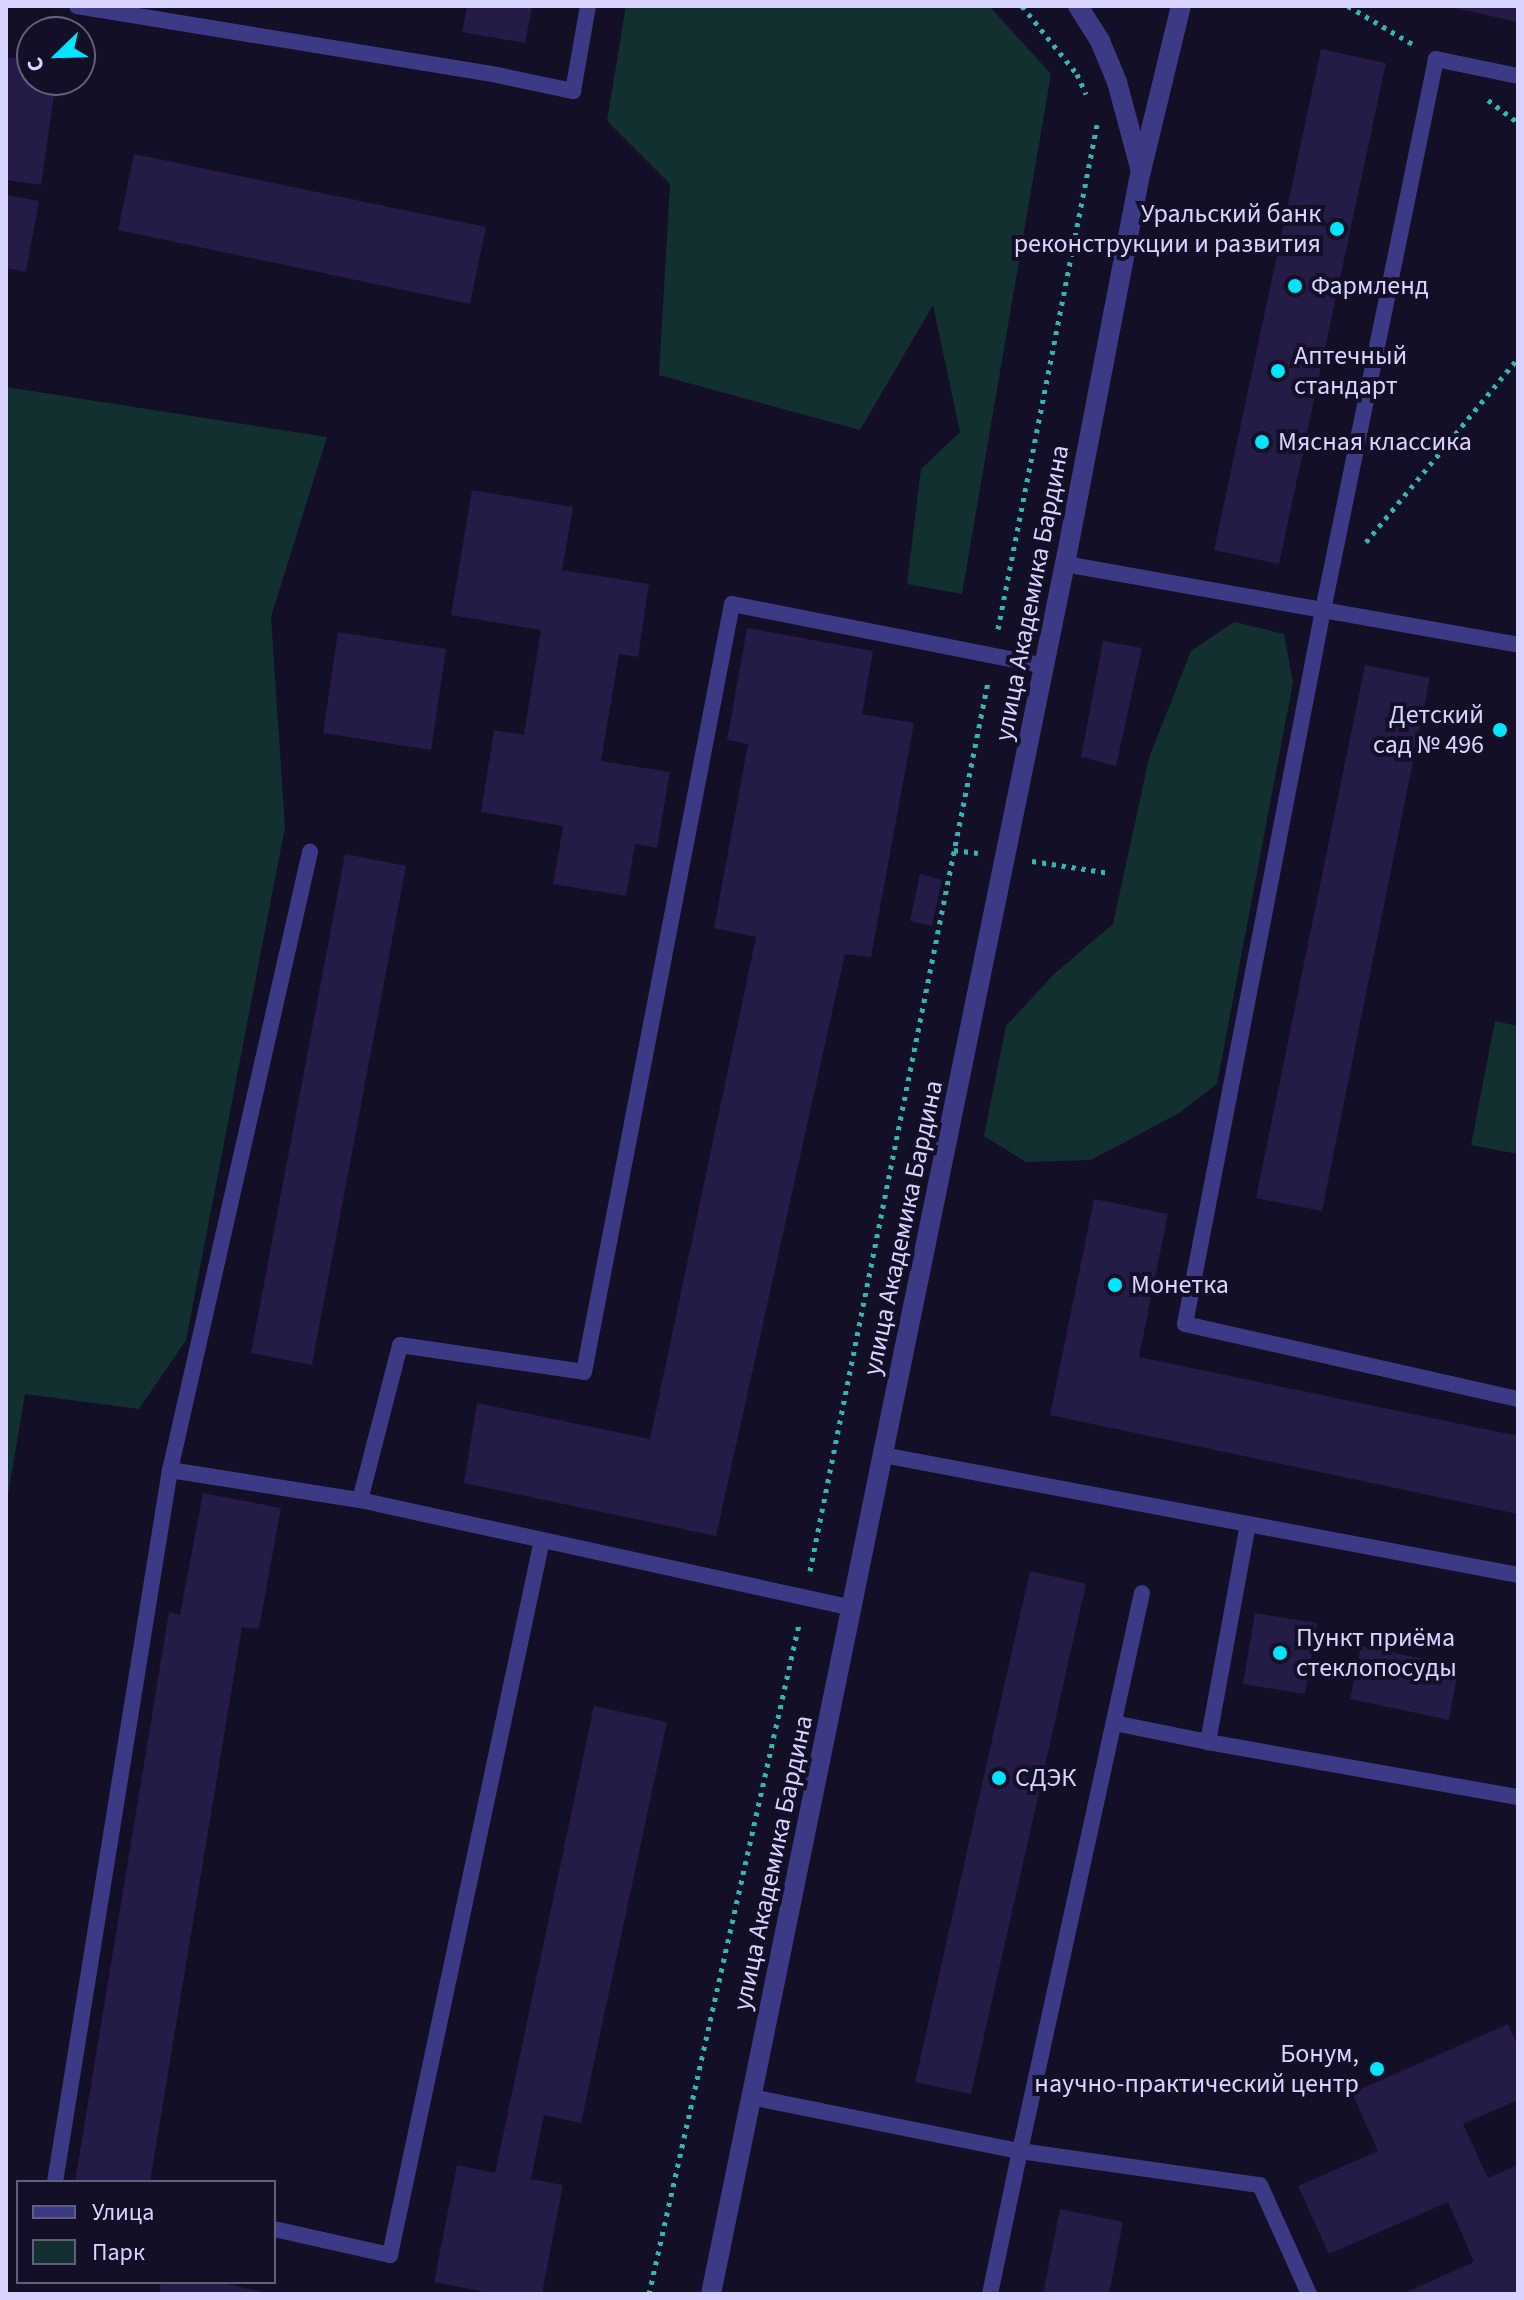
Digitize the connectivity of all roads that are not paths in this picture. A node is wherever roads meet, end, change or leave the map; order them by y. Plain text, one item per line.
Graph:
1 (77, 6) edge
2 (588, 6) edge
3 (1078, 6) edge
4 (1181, 6) edge
5 (1518, 76) edge
6 (1141, 171) junction
7 (1065, 564) junction
8 (1323, 610) junction
9 (1518, 645) edge
10 (1044, 666) junction
11 (310, 852) dead end
12 (1518, 1399) edge
13 (883, 1455) junction
14 (170, 1470) junction
15 (360, 1500) junction
16 (1248, 1524) junction
17 (542, 1540) junction
18 (1518, 1575) edge
19 (1142, 1593) dead end
20 (853, 1608) junction
21 (1114, 1723) junction
22 (1208, 1742) junction
23 (1518, 1797) edge
24 (751, 2097) junction
25 (1020, 2151) junction
26 (55, 2180) edge
27 (276, 2229) edge
28 (711, 2294) edge
29 (990, 2294) edge
30 (1309, 2294) edge

1 - 2 lane
3 - 6 street, улица Академика Бардина
4 - 6 street, улица Академика Бардина
5 - 8 lane
6 - 7 street, улица Академика Бардина
7 - 8 lane
7 - 10 street, улица Академика Бардина
8 - 9 lane
8 - 12 lane
10 - 13 street, улица Академика Бардина
10 - 15 lane
11 - 14 lane
13 - 16 lane
13 - 20 street, улица Академика Бардина
14 - 15 lane
14 - 26 lane
15 - 17 lane
16 - 18 lane
16 - 22 lane
17 - 20 lane
17 - 27 lane
19 - 21 lane
20 - 24 street, улица Академика Бардина
21 - 22 lane
21 - 25 lane
22 - 23 lane
24 - 25 lane
24 - 28 street, улица Академика Бардина
25 - 29 lane
25 - 30 lane

